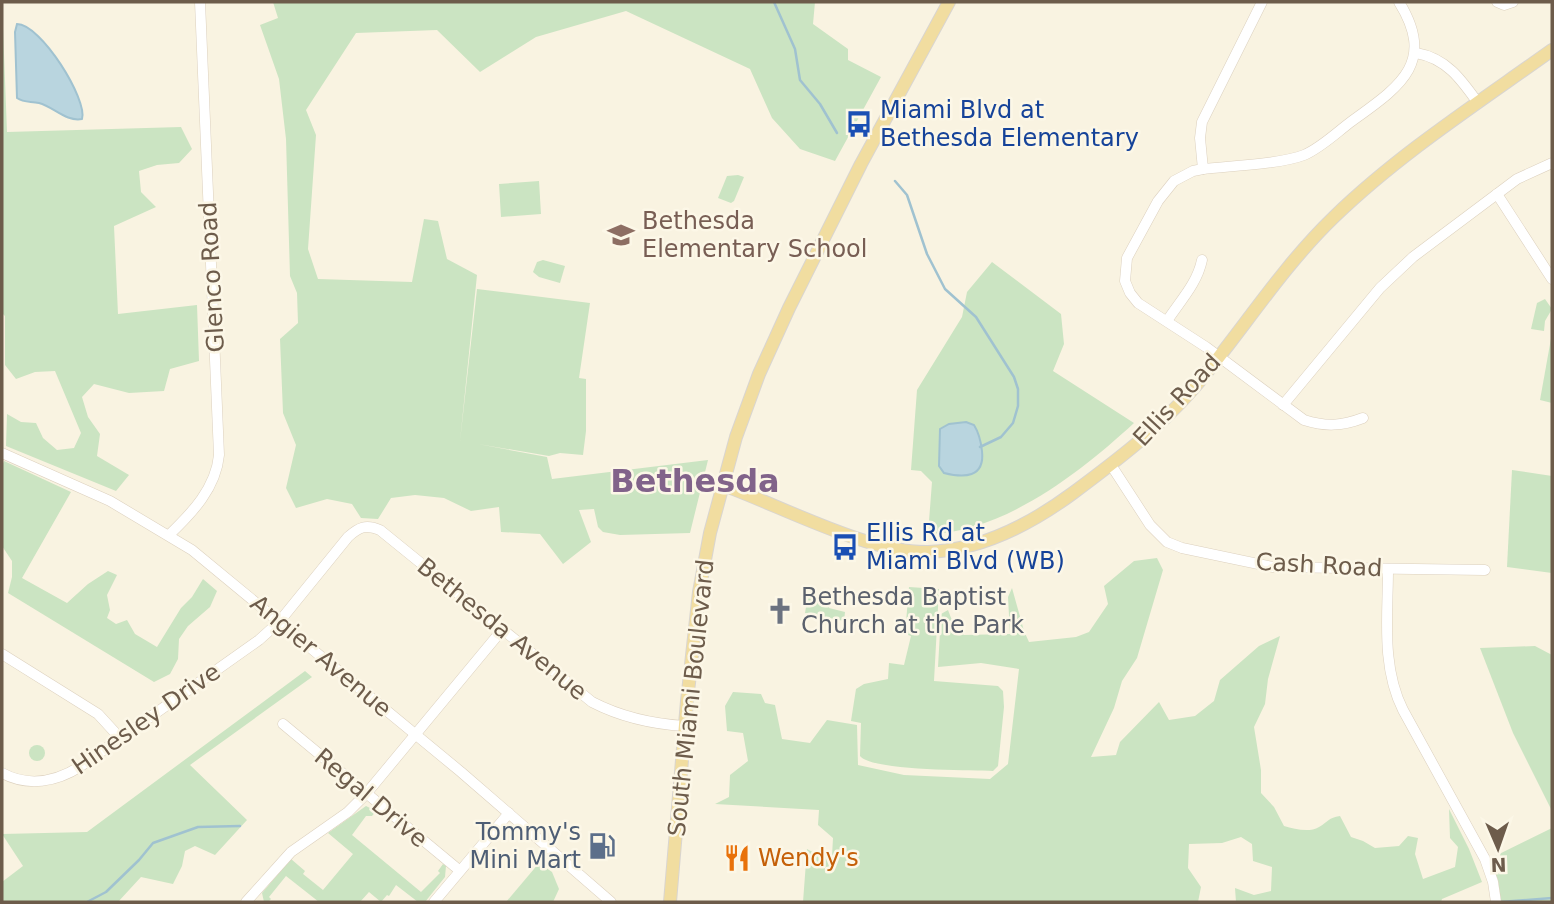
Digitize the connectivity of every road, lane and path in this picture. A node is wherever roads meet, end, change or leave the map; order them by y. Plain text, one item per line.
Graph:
1 (200, 2) edge
2 (949, 2) edge
3 (1262, 2) edge
4 (1399, 2) edge
5 (1497, 2) edge
6 (1513, 2) edge
7 (1552, 50) edge
8 (1416, 53) junction
9 (1478, 103) junction
10 (1552, 163) edge
11 (1203, 169) junction
12 (1497, 194) junction
13 (1202, 260) dead end
14 (1552, 279) edge
15 (1167, 321) junction
16 (1218, 356) junction
17 (1283, 405) junction
18 (1363, 418) dead end
19 (2, 453) edge
20 (1111, 465) junction
21 (723, 485) junction
22 (367, 526) joint
23 (169, 535) junction
24 (1388, 569) junction
25 (1485, 570) dead end
26 (279, 622) junction
27 (502, 630) junction
28 (2, 654) edge
29 (283, 724) dead end
30 (685, 726) junction
31 (415, 734) junction
32 (120, 738) junction
33 (2, 773) edge
34 (366, 794) junction
35 (509, 813) junction
36 (459, 870) junction
37 (1496, 899) edge
38 (248, 902) edge
39 (434, 902) edge
40 (611, 902) edge
41 (670, 902) edge

1 - 23 street, Glenco Road
2 - 21 main road, South Miami Boulevard
3 - 11 street
4 - 8 street
5 - 6 street
7 - 9 main road, Ellis Road
8 - 9 street
8 - 11 street
9 - 16 main road, Ellis Road
10 - 12 street
11 - 15 street
12 - 14 street
12 - 17 street
13 - 15 street
15 - 16 street
16 - 17 street
16 - 20 main road, Ellis Road
17 - 18 street
19 - 23 street, Angier Avenue
20 - 21 main road, Ellis Road
20 - 24 street, Cash Road
21 - 30 main road, South Miami Boulevard
22 - 26 street, Hinesley Drive
22 - 27 street, Bethesda Avenue
23 - 26 street, Angier Avenue
24 - 25 street, Cash Road
24 - 37 street
26 - 31 street, Angier Avenue
26 - 32 street, Hinesley Drive
27 - 30 street, Bethesda Avenue
27 - 31 street
28 - 32 street
29 - 34 street, Regal Drive
30 - 41 main road, South Miami Boulevard
31 - 34 street
31 - 35 street, Angier Avenue
32 - 33 street, Hinesley Drive
34 - 36 street, Regal Drive
34 - 38 street
35 - 36 street
35 - 40 street, Angier Avenue
36 - 39 street

